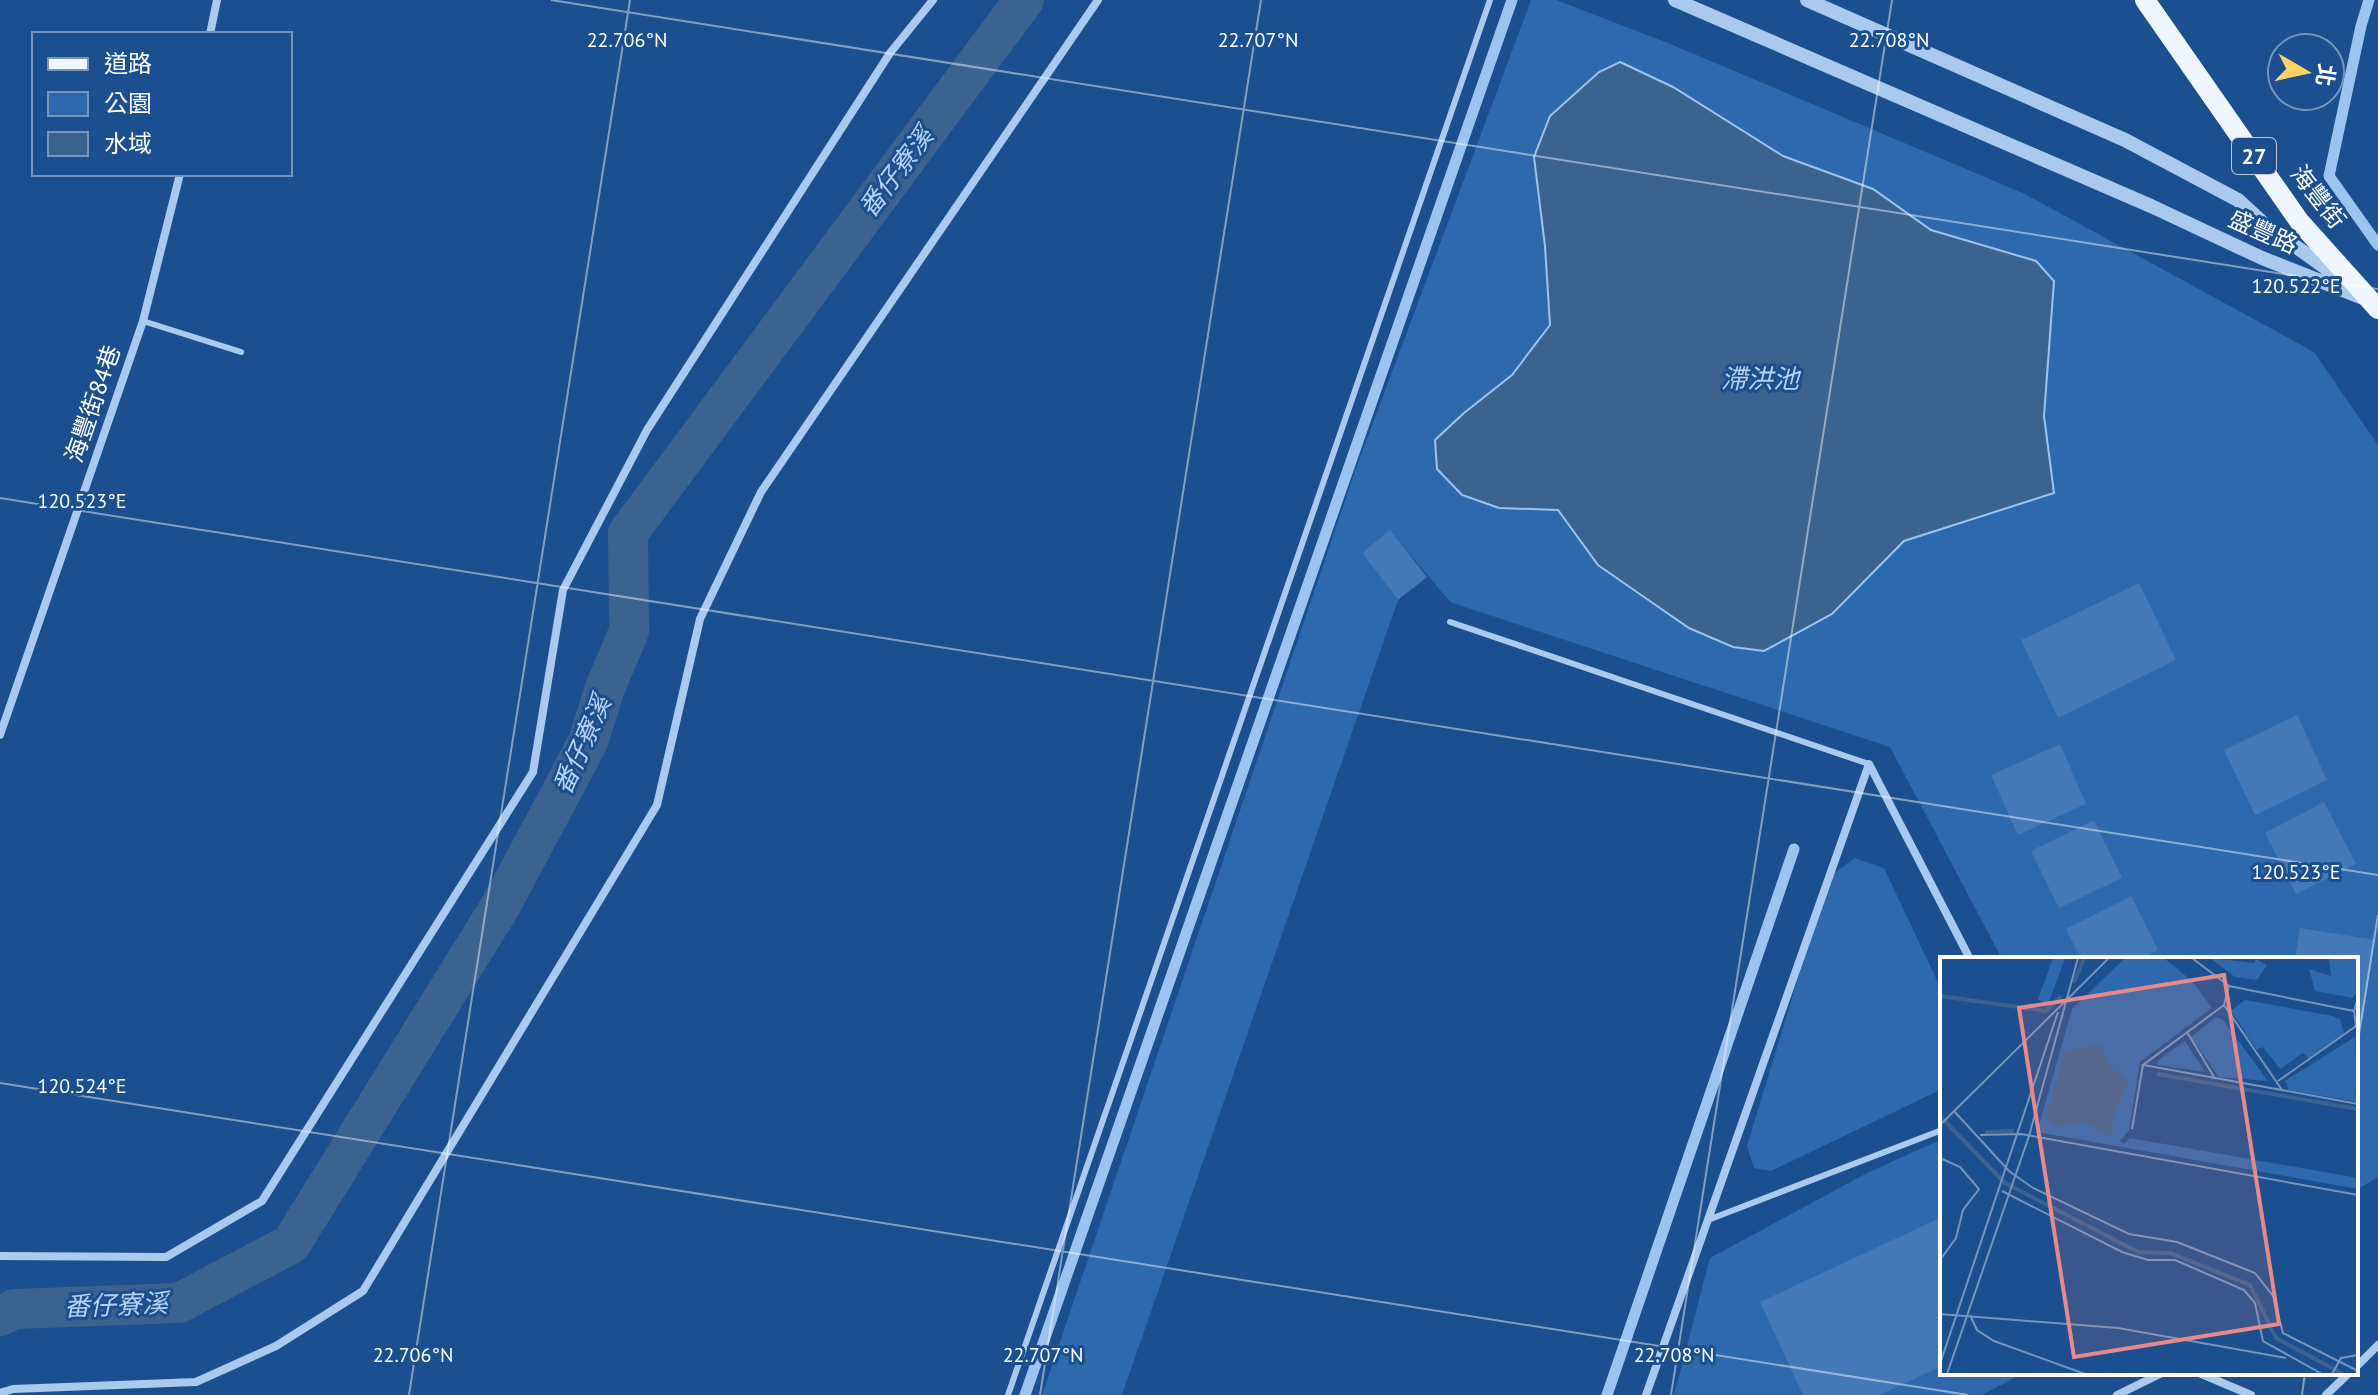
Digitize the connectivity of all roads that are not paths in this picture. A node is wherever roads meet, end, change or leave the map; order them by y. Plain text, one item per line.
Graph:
1 (217, 0) edge
2 (933, 0) edge
3 (1098, 0) edge
4 (1490, 0) edge
5 (1675, 0) edge
6 (1807, 0) edge
7 (2145, 0) edge
8 (210, 32) edge
9 (179, 176) edge
10 (2377, 305) edge
11 (143, 321) junction
12 (241, 352) dead end
13 (1450, 622) dead end
14 (0, 735) edge
15 (1869, 764) junction
16 (1969, 957) edge
17 (1940, 1131) edge
18 (1708, 1220) junction
19 (0, 1256) edge
20 (2378, 1345) edge
21 (2358, 1365) edge
22 (2158, 1375) edge
23 (2204, 1375) edge
24 (2347, 1375) edge
25 (0, 1393) edge
26 (1008, 1395) edge
27 (1646, 1395) edge
28 (2117, 1395) edge
29 (2251, 1395) edge
30 (2326, 1395) edge

1 - 8 street
2 - 19 street
3 - 25 street
4 - 26 lane
5 - 10 street, 盛豐路
6 - 10 street, 盛豐路
7 - 10 main road, 海豐街 / 27
9 - 11 street, 海豐街84巷
11 - 12 lane
11 - 14 street, 海豐街84巷
13 - 15 lane
15 - 16 street
15 - 18 street
17 - 18 lane
18 - 27 street
20 - 21 street
22 - 28 street
23 - 29 street
24 - 30 street

